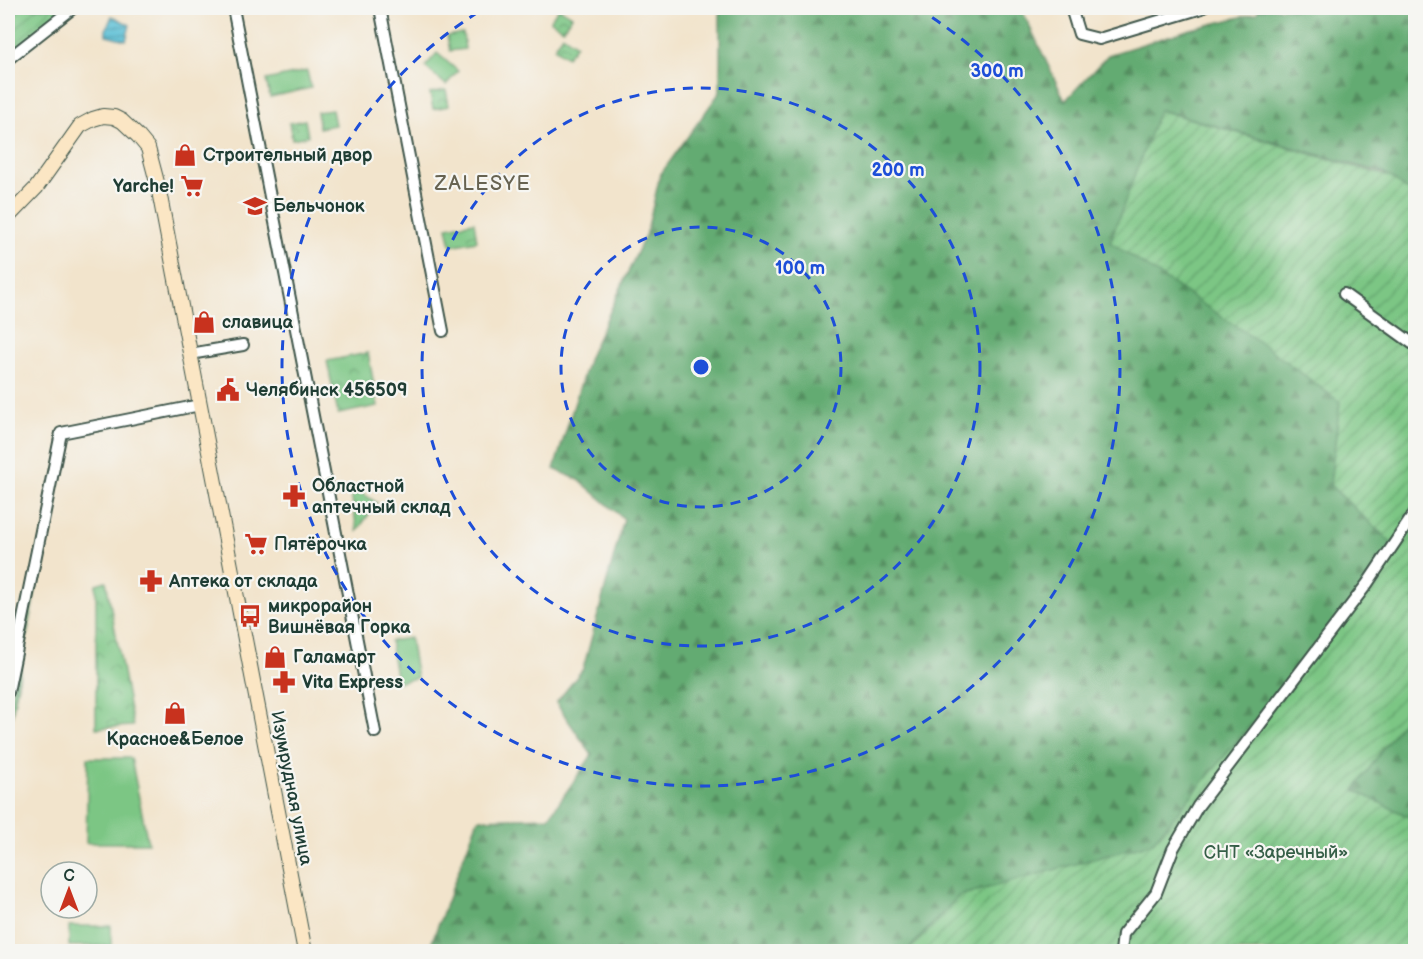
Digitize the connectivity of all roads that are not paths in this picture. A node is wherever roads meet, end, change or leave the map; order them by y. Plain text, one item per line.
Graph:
1 (73, 8) edge
2 (233, 8) edge
3 (380, 8) edge
4 (1071, 8) edge
5 (1202, 8) edge
6 (8, 59) edge
7 (8, 217) edge
8 (1344, 294) dead end
9 (443, 332) dead end
10 (243, 345) dead end
11 (1416, 346) edge
12 (190, 354) junction
13 (200, 405) junction
14 (1416, 511) edge
15 (8, 692) edge
16 (375, 732) dead end
17 (305, 951) edge
18 (1121, 951) edge

1 - 6 street
2 - 16 street
3 - 9 street
4 - 5 street
7 - 12 street, Изумрудная улица
8 - 11 street
10 - 12 street
12 - 13 street, Изумрудная улица
13 - 15 street
13 - 17 street, Изумрудная улица
14 - 18 street

